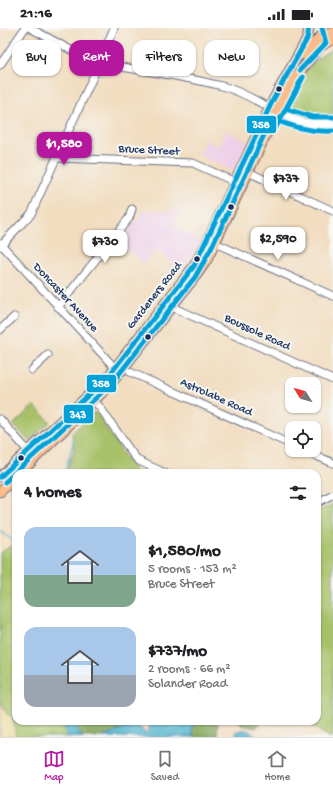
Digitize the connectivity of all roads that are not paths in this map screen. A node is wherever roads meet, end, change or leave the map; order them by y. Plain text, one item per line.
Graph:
1 (25, 28) edge
2 (30, 28) edge
3 (114, 28) edge
4 (309, 28) edge
5 (315, 28) edge
6 (327, 36) edge
7 (110, 40) edge
8 (69, 50) edge
9 (294, 60) junction
10 (0, 65) edge
11 (124, 66) edge
12 (91, 76) edge
13 (273, 110) junction
14 (332, 126) edge
15 (57, 158) junction
16 (248, 172) junction
17 (235, 182) junction
18 (132, 209) dead end
19 (333, 211) edge
20 (215, 243) junction
21 (0, 244) edge
22 (333, 296) edge
23 (58, 307) junction
24 (172, 307) junction
25 (14, 317) dead end
26 (0, 330) edge
27 (48, 355) dead end
28 (115, 368) junction
29 (32, 370) dead end
30 (130, 372) dead end
31 (333, 380) edge
32 (94, 402) junction
33 (73, 410) junction
34 (0, 419) edge
35 (285, 442) edge
36 (28, 451) junction
37 (319, 457) edge
38 (333, 464) edge
39 (25, 469) edge
40 (158, 469) edge
41 (0, 478) edge
42 (12, 481) edge
43 (0, 492) edge
44 (333, 494) edge
45 (321, 501) edge

1 - 10 street
2 - 8 street
3 - 7 street
4 - 9 main road, Gardeners Road
5 - 6 main road
6 - 9 main road
6 - 13 main road, Gardeners Road
9 - 13 main road, Gardeners Road
11 - 13 street
12 - 15 street
13 - 14 street
13 - 16 main road, Gardeners Road
13 - 17 main road, Gardeners Road
15 - 17 street, Bruce Street
15 - 21 street
16 - 19 street
16 - 20 main road, Gardeners Road
17 - 28 main road, Gardeners Road
18 - 23 street
20 - 22 street
20 - 24 main road, Gardeners Road
21 - 23 street, Doncaster Avenue
23 - 28 street, Doncaster Avenue
24 - 31 street, Boussole Road
24 - 32 main road, Gardeners Road
25 - 26 street
27 - 29 street
28 - 33 main road, Gardeners Road
30 - 35 street, Astrolabe Road
32 - 33 street
32 - 39 main road, Gardeners Road
32 - 40 street
33 - 36 main road, Gardeners Road
34 - 36 street
36 - 41 main road, Gardeners Road
37 - 38 street
42 - 43 main road, Gardeners Road
44 - 45 street

